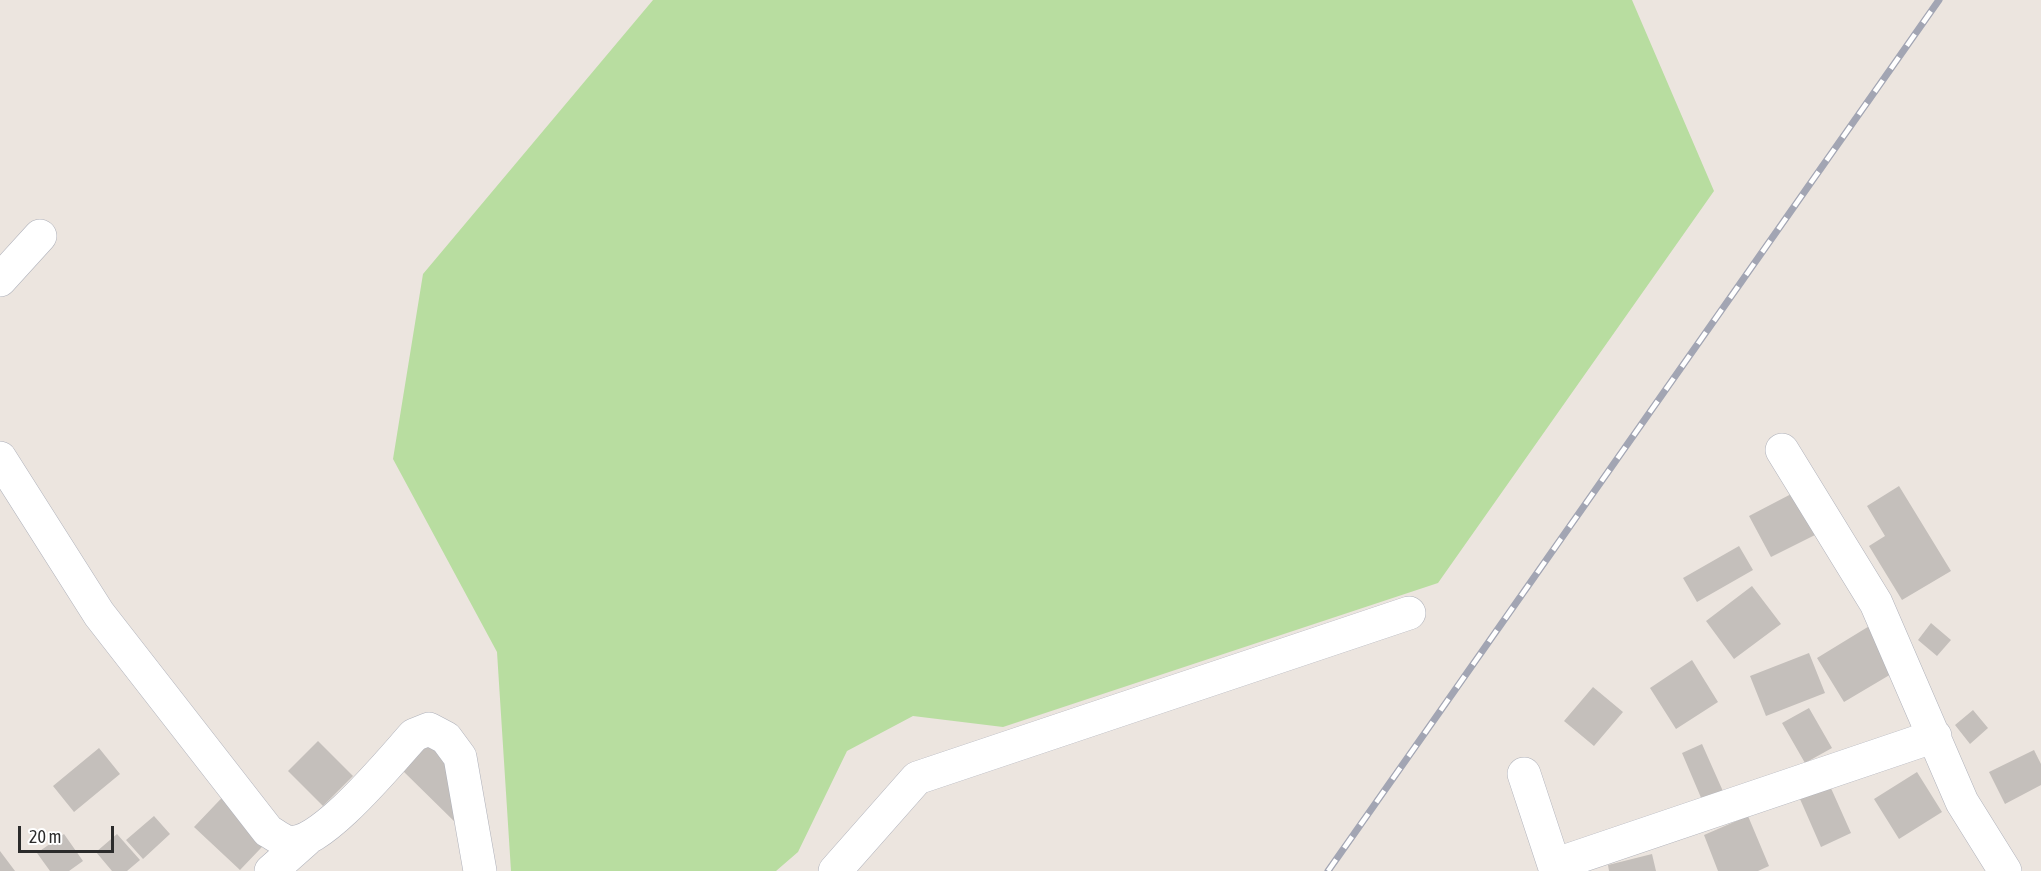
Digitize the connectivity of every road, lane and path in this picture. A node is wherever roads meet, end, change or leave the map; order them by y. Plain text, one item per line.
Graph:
1 (40, 236) dead end
2 (0, 280) edge
3 (1782, 450) dead end
4 (0, 458) edge
5 (1409, 613) dead end
6 (1935, 736) junction
7 (1524, 774) dead end
8 (306, 840) junction
9 (1555, 868) edge
10 (271, 871) edge
11 (480, 871) edge
12 (835, 871) edge
13 (2005, 871) edge

1 - 2 street
3 - 6 street
4 - 8 street
5 - 12 street
6 - 9 street
6 - 13 street
7 - 9 street
8 - 10 street
8 - 11 street

